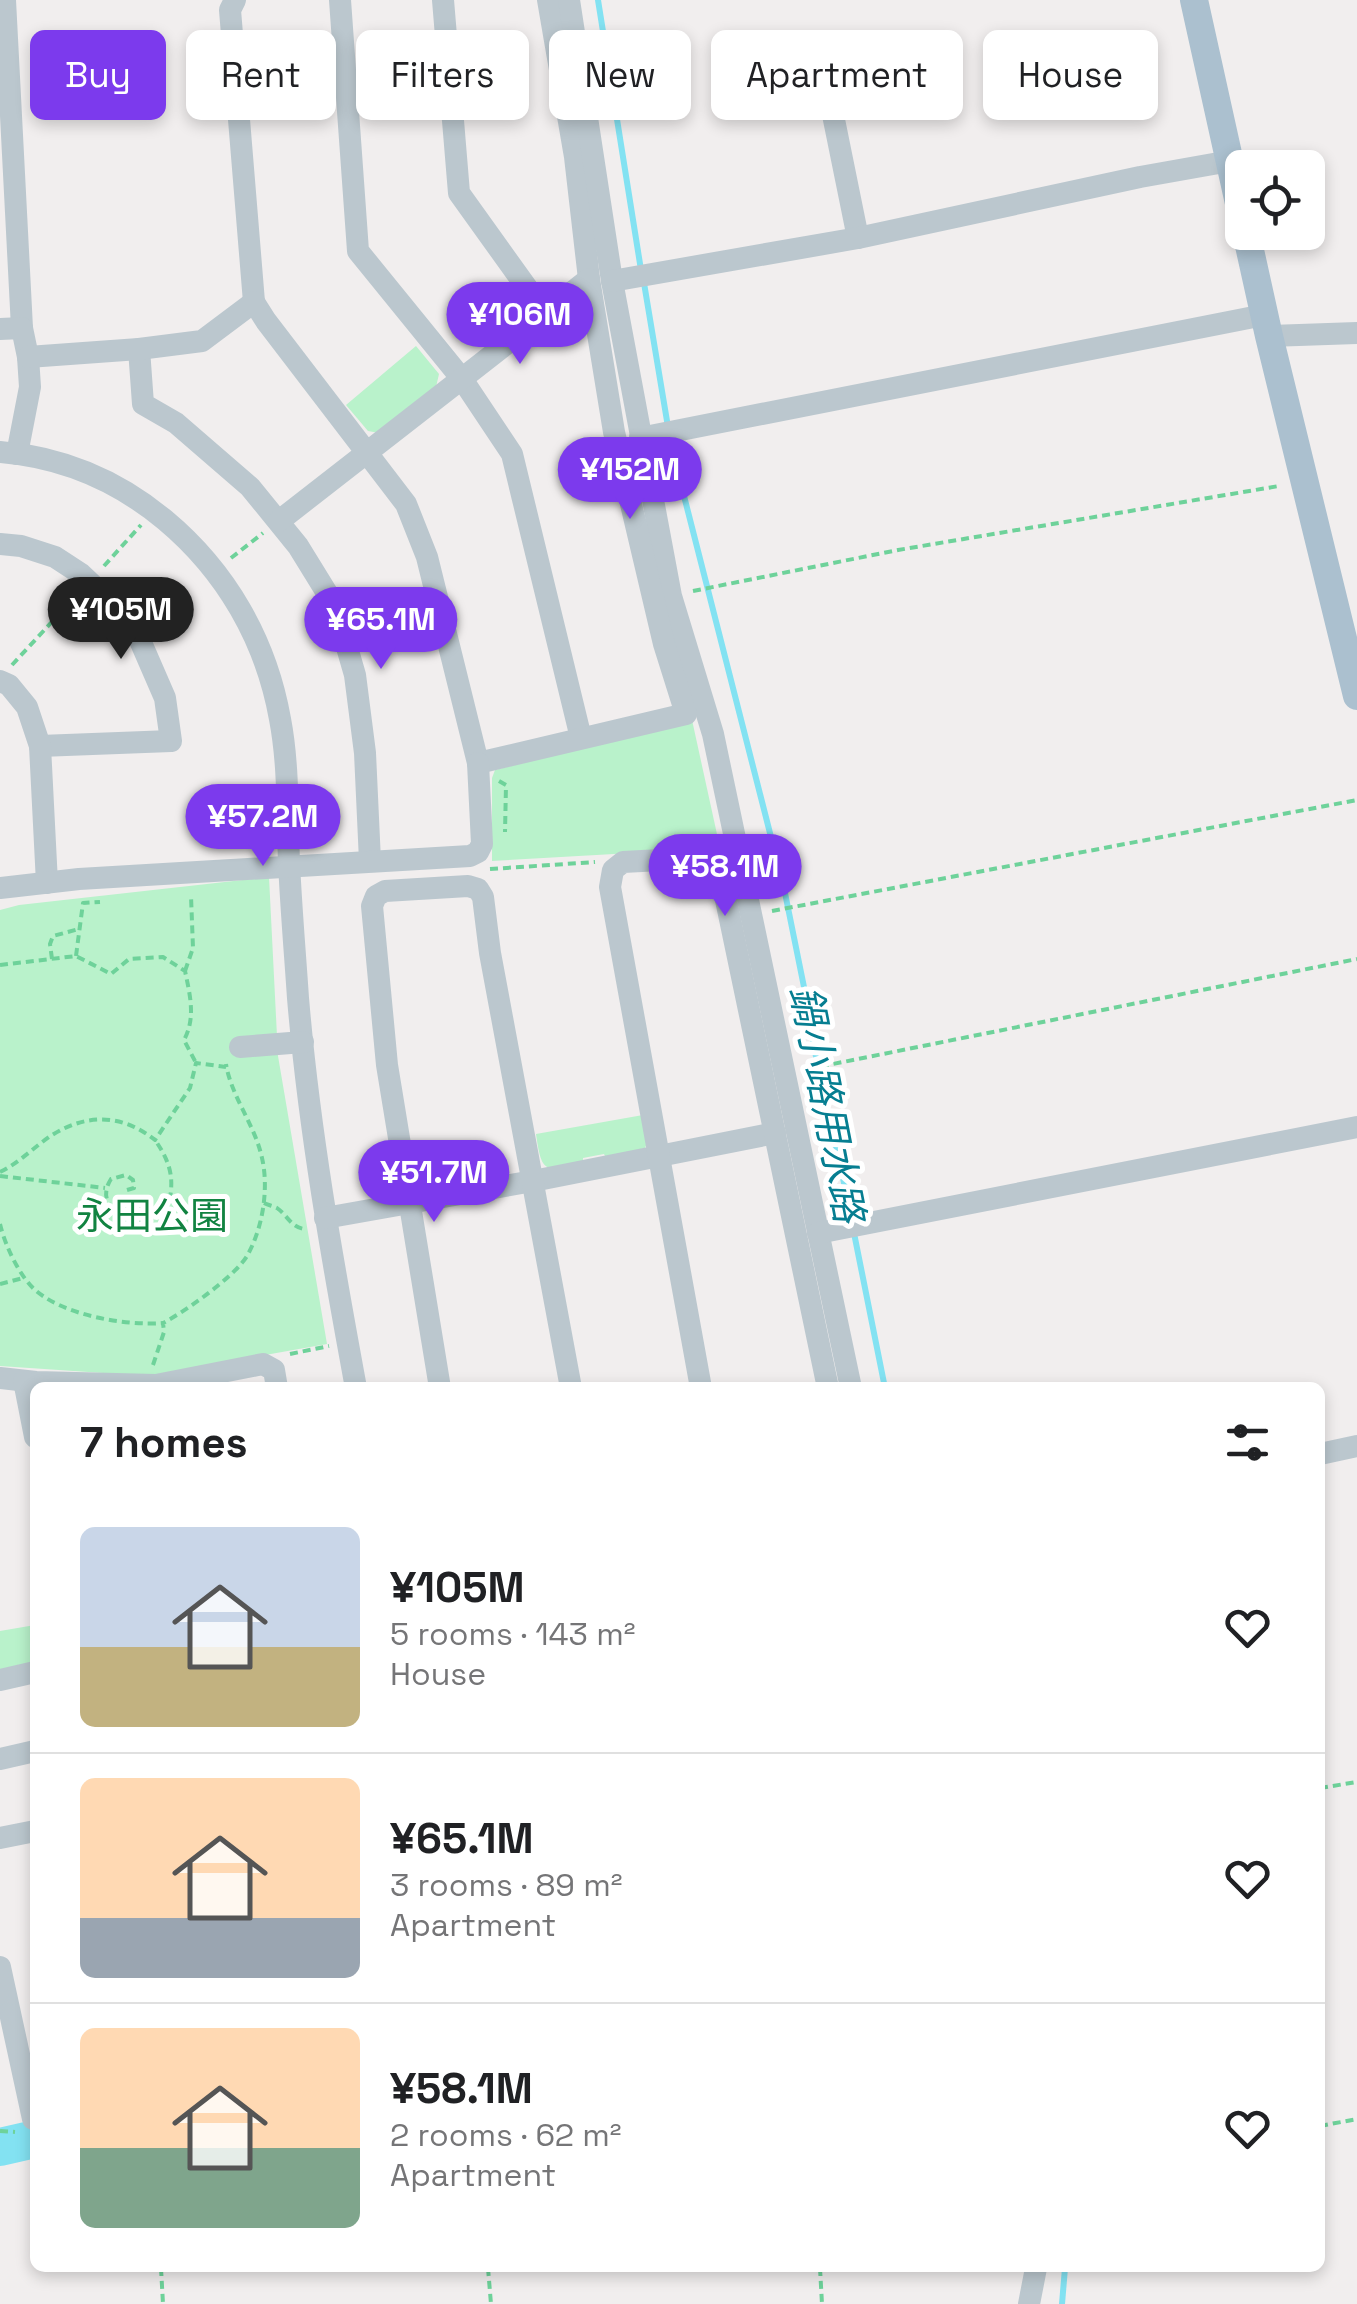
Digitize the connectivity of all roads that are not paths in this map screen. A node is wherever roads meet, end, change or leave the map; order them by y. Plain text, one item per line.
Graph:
1 (4, 0) edge
2 (235, 0) edge
3 (340, 0) edge
4 (442, 0) edge
5 (548, 0) edge
6 (569, 0) edge
7 (1194, 0) edge
8 (834, 120) edge
9 (1228, 150) edge
10 (1225, 162) edge
11 (858, 238) junction
12 (1250, 250) edge
13 (600, 280) junction
14 (254, 302) junction
15 (545, 313) junction
16 (1266, 326) junction
17 (11, 328) edge
18 (1357, 333) edge
19 (139, 348) junction
20 (28, 357) junction
21 (462, 379) junction
22 (661, 434) junction
23 (368, 452) junction
24 (8, 453) edge
25 (278, 522) junction
26 (0, 544) edge
27 (4, 676) edge
28 (1357, 696) edge
29 (581, 738) junction
30 (40, 746) junction
31 (478, 763) junction
32 (370, 861) junction
33 (289, 867) junction
34 (47, 883) junction
35 (0, 888) edge
36 (303, 1042) junction
37 (240, 1047) road end
38 (1357, 1127) edge
39 (775, 1133) junction
40 (659, 1157) junction
41 (533, 1181) junction
42 (408, 1203) junction
43 (318, 1223) junction
44 (818, 1232) junction
45 (273, 1377) edge
46 (0, 1378) edge
47 (24, 1380) junction
48 (68, 1382) edge
49 (175, 1382) edge
50 (355, 1382) edge
51 (439, 1382) edge
52 (570, 1382) edge
53 (700, 1382) edge
54 (827, 1382) edge
55 (850, 1382) edge
56 (30, 1411) edge
57 (1357, 1446) edge
58 (1325, 1453) edge
59 (30, 1673) edge
60 (0, 1680) edge
61 (30, 1753) edge
62 (0, 1760) edge
63 (30, 1832) edge
64 (0, 1838) edge
65 (0, 1967) edge
66 (30, 2110) edge
67 (1035, 2272) edge
68 (1029, 2304) edge

1 - 17 street
2 - 14 street
3 - 21 street
4 - 15 street
5 - 13 street
6 - 13 street
7 - 9 main road
8 - 11 street
10 - 11 street
11 - 13 street
12 - 16 main road
13 - 15 street
13 - 22 street
13 - 29 street
14 - 19 street
14 - 23 street
15 - 21 street
16 - 18 street
16 - 22 street
16 - 28 main road
17 - 20 street
19 - 20 street
19 - 25 street
20 - 24 street
21 - 23 street
21 - 29 street
22 - 44 street
23 - 25 street
23 - 31 street
24 - 33 street
25 - 32 street
26 - 30 street
27 - 30 street
29 - 31 street
30 - 34 street
31 - 32 street
32 - 33 street
33 - 34 street
33 - 36 street
34 - 35 street
36 - 37 street
36 - 43 street
38 - 44 street
39 - 40 street
39 - 40 street
39 - 54 street
40 - 41 street
40 - 53 street
41 - 42 street
41 - 42 street
41 - 52 street
42 - 43 street
42 - 51 street
43 - 50 street
44 - 55 street
45 - 49 street
46 - 47 street
47 - 48 street
47 - 56 street
57 - 58 street
59 - 60 street
61 - 62 street
63 - 64 street
65 - 66 street
67 - 68 street

